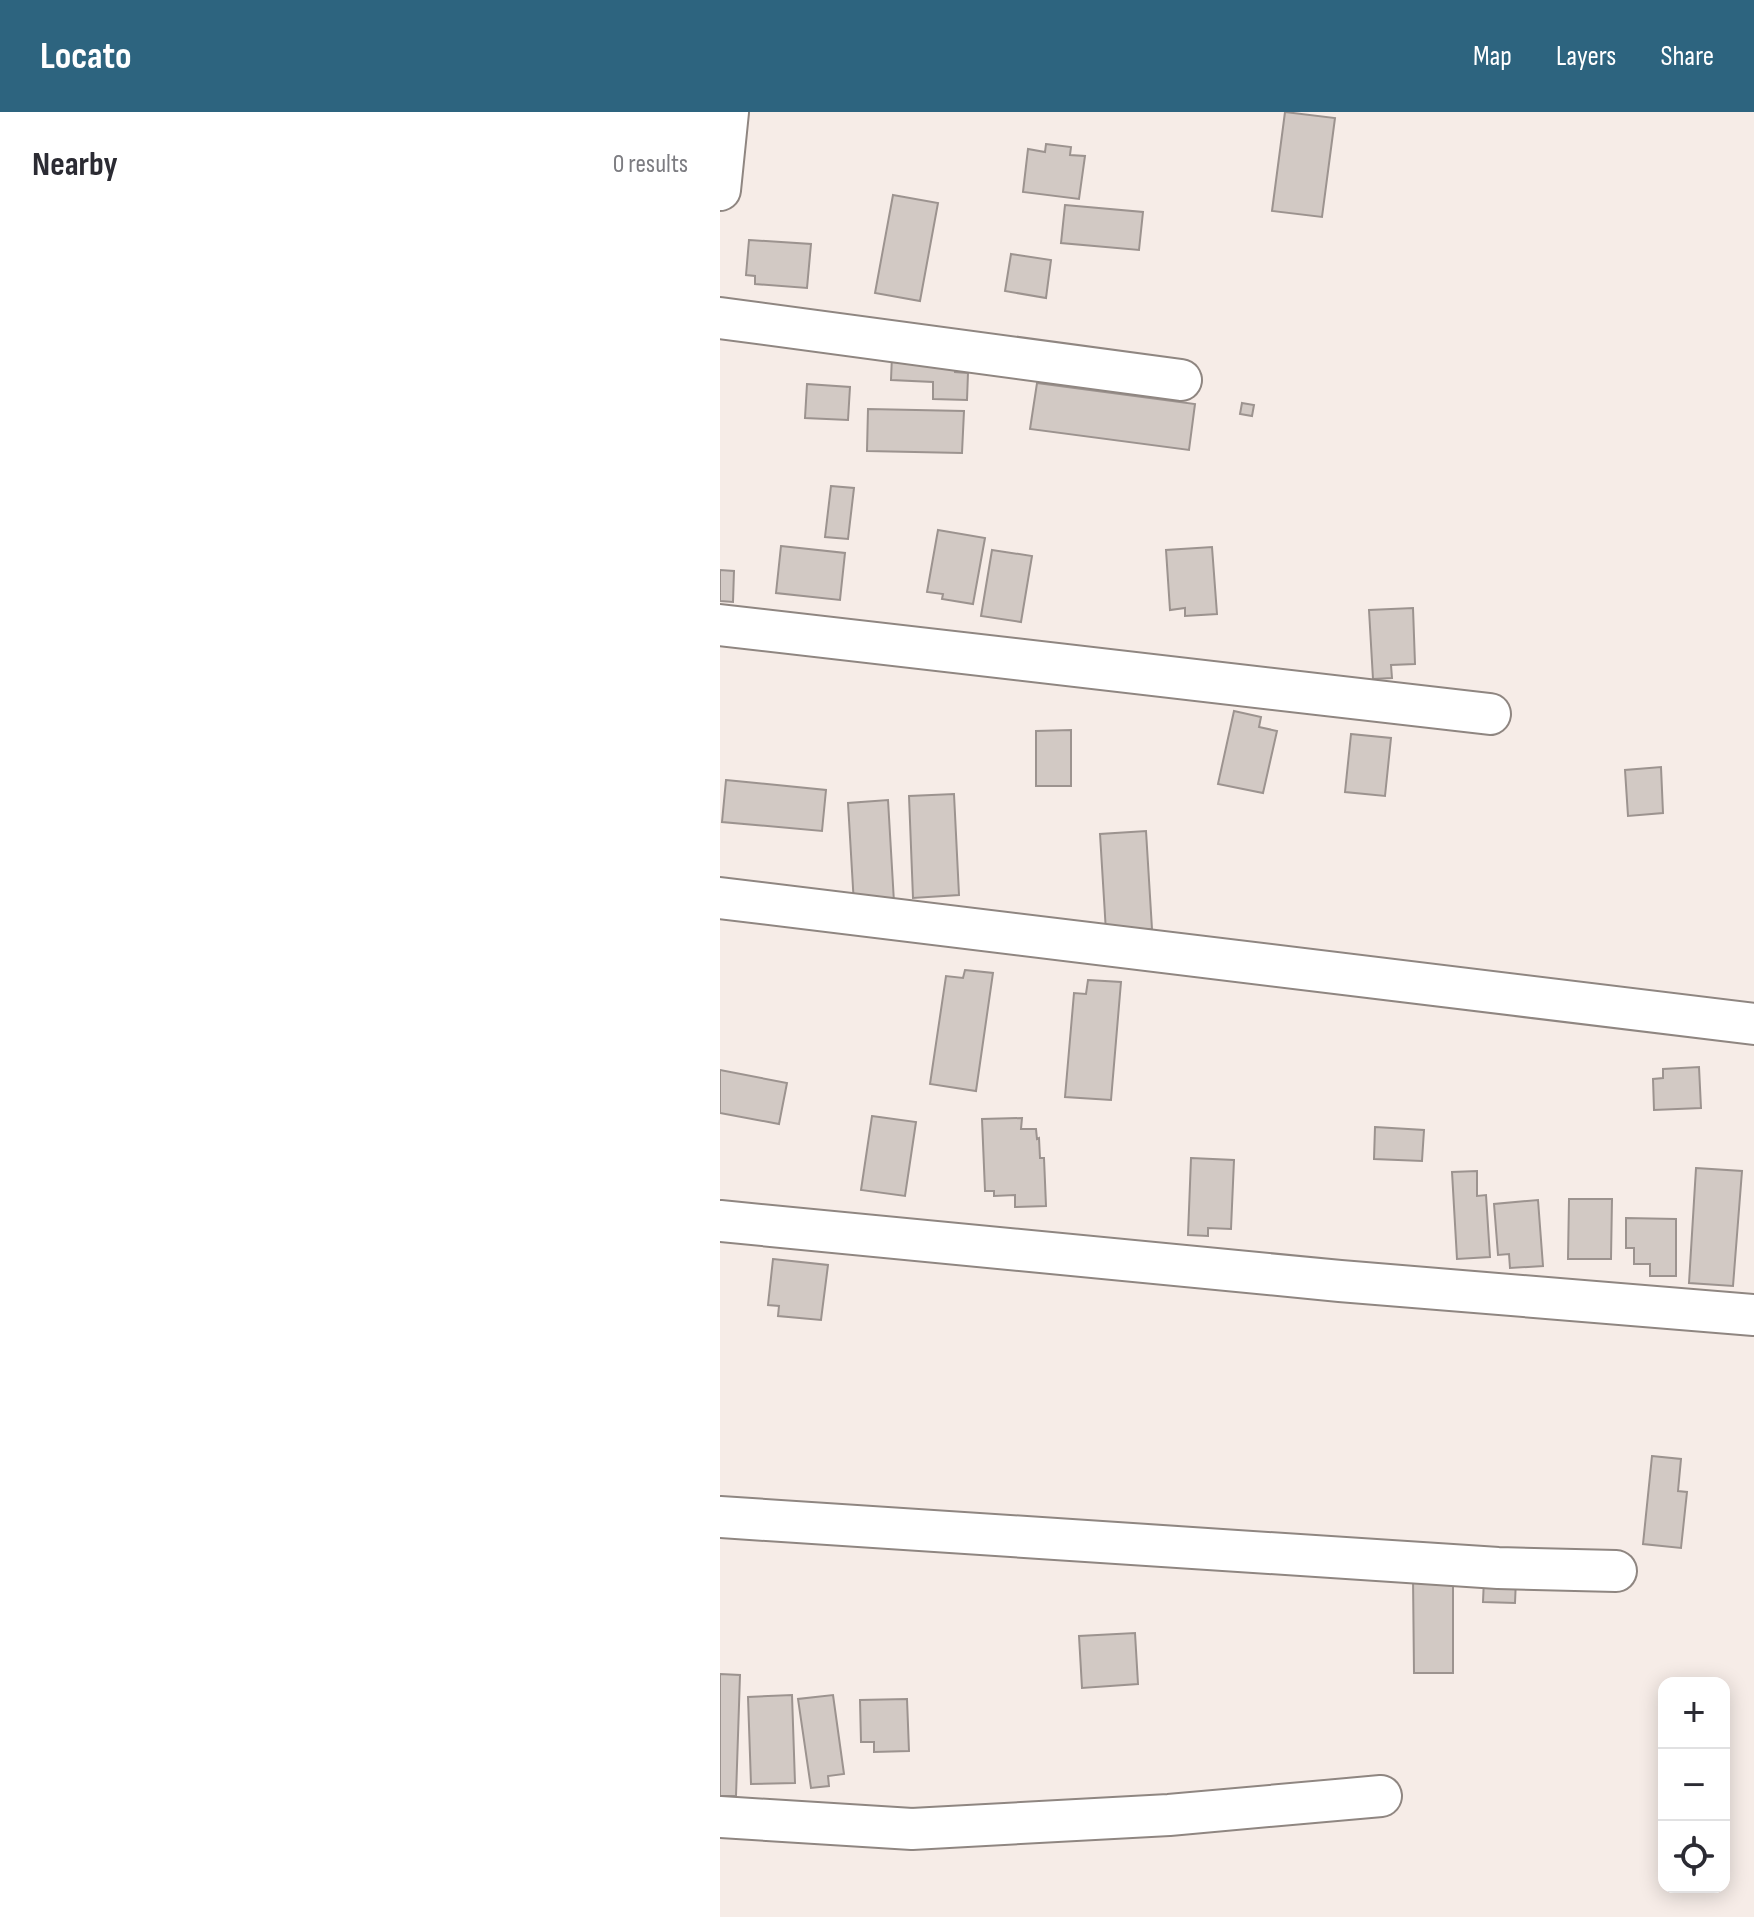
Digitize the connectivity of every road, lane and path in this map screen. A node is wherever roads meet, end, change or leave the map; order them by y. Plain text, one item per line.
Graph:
1 (728, 112) edge
2 (720, 190) edge
3 (720, 318) edge
4 (1181, 380) dead end
5 (720, 625) edge
6 (1490, 714) dead end
7 (720, 898) edge
8 (1754, 1024) edge
9 (720, 1221) edge
10 (1754, 1315) edge
11 (720, 1517) edge
12 (1616, 1571) dead end
13 (1381, 1796) dead end
14 (720, 1817) edge

1 - 2 street
3 - 4 street
5 - 6 street
7 - 8 street
9 - 10 street
11 - 12 street
13 - 14 street

